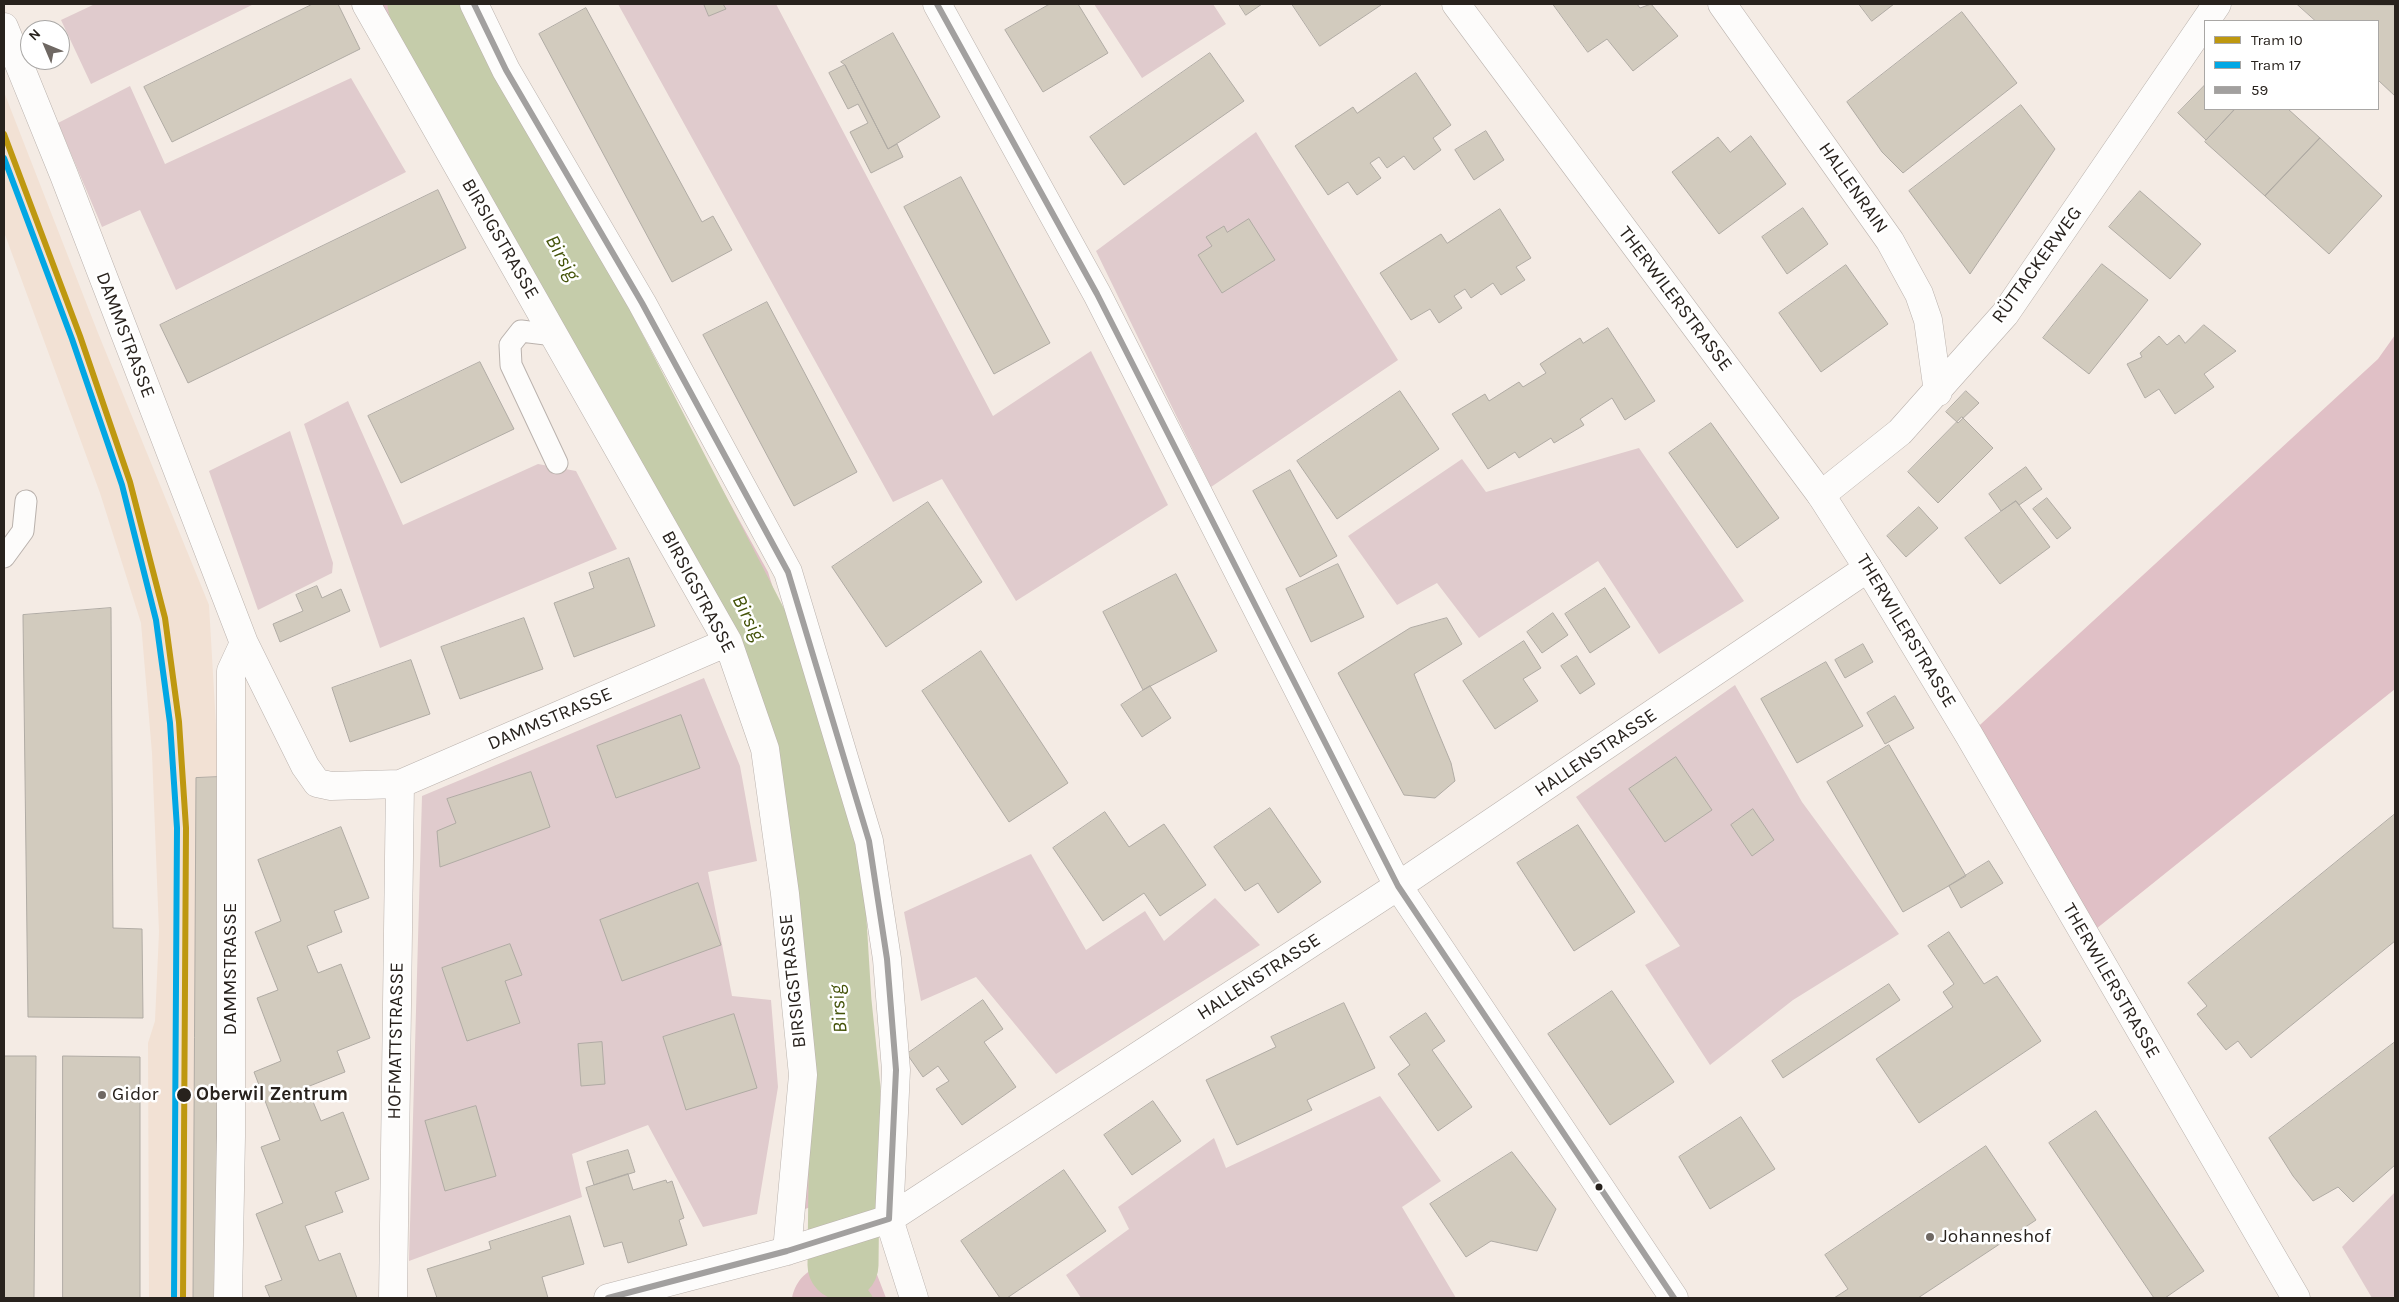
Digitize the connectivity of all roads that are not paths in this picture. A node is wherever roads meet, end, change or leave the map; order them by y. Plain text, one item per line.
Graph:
1 (366, 4) edge
2 (474, 4) edge
3 (937, 4) edge
4 (1456, 4) edge
5 (1722, 4) edge
6 (2217, 4) edge
7 (2206, 20) edge
8 (2204, 23) edge
9 (4, 27) edge
10 (554, 335) junction
11 (1938, 392) junction
12 (557, 462) dead end
13 (1821, 495) junction
14 (26, 501) dead end
15 (4, 557) edge
16 (1868, 568) junction
17 (728, 642) junction
18 (244, 643) junction
19 (400, 784) junction
20 (1398, 886) junction
21 (889, 1219) junction
22 (787, 1251) junction
23 (228, 1298) edge
24 (393, 1298) edge
25 (608, 1298) edge
26 (914, 1298) edge
27 (1674, 1298) edge
28 (2296, 1298) edge

1 - 10 street, BIRSIGSTRASSE
2 - 21 street
3 - 20 street
4 - 13 street, THERWILERSTRASSE
5 - 11 street, HALLENRAIN
6 - 7 street, RÜTTACKERWEG
8 - 11 street, RÜTTACKERWEG
9 - 18 street, DAMMSTRASSE
10 - 12 lane
10 - 17 street, BIRSIGSTRASSE
11 - 13 street, RÜTTACKERWEG
13 - 16 street, THERWILERSTRASSE
14 - 15 lane
16 - 20 street, HALLENSTRASSE
16 - 28 street, THERWILERSTRASSE
17 - 19 street, DAMMSTRASSE
17 - 22 street, BIRSIGSTRASSE
18 - 19 street, DAMMSTRASSE
18 - 23 street, DAMMSTRASSE
19 - 24 street, HOFMATTSTRASSE
20 - 21 street, HALLENSTRASSE
20 - 27 street
21 - 22 street, HALLENSTRASSE
21 - 26 street
22 - 25 street, HALLENSTRASSE

